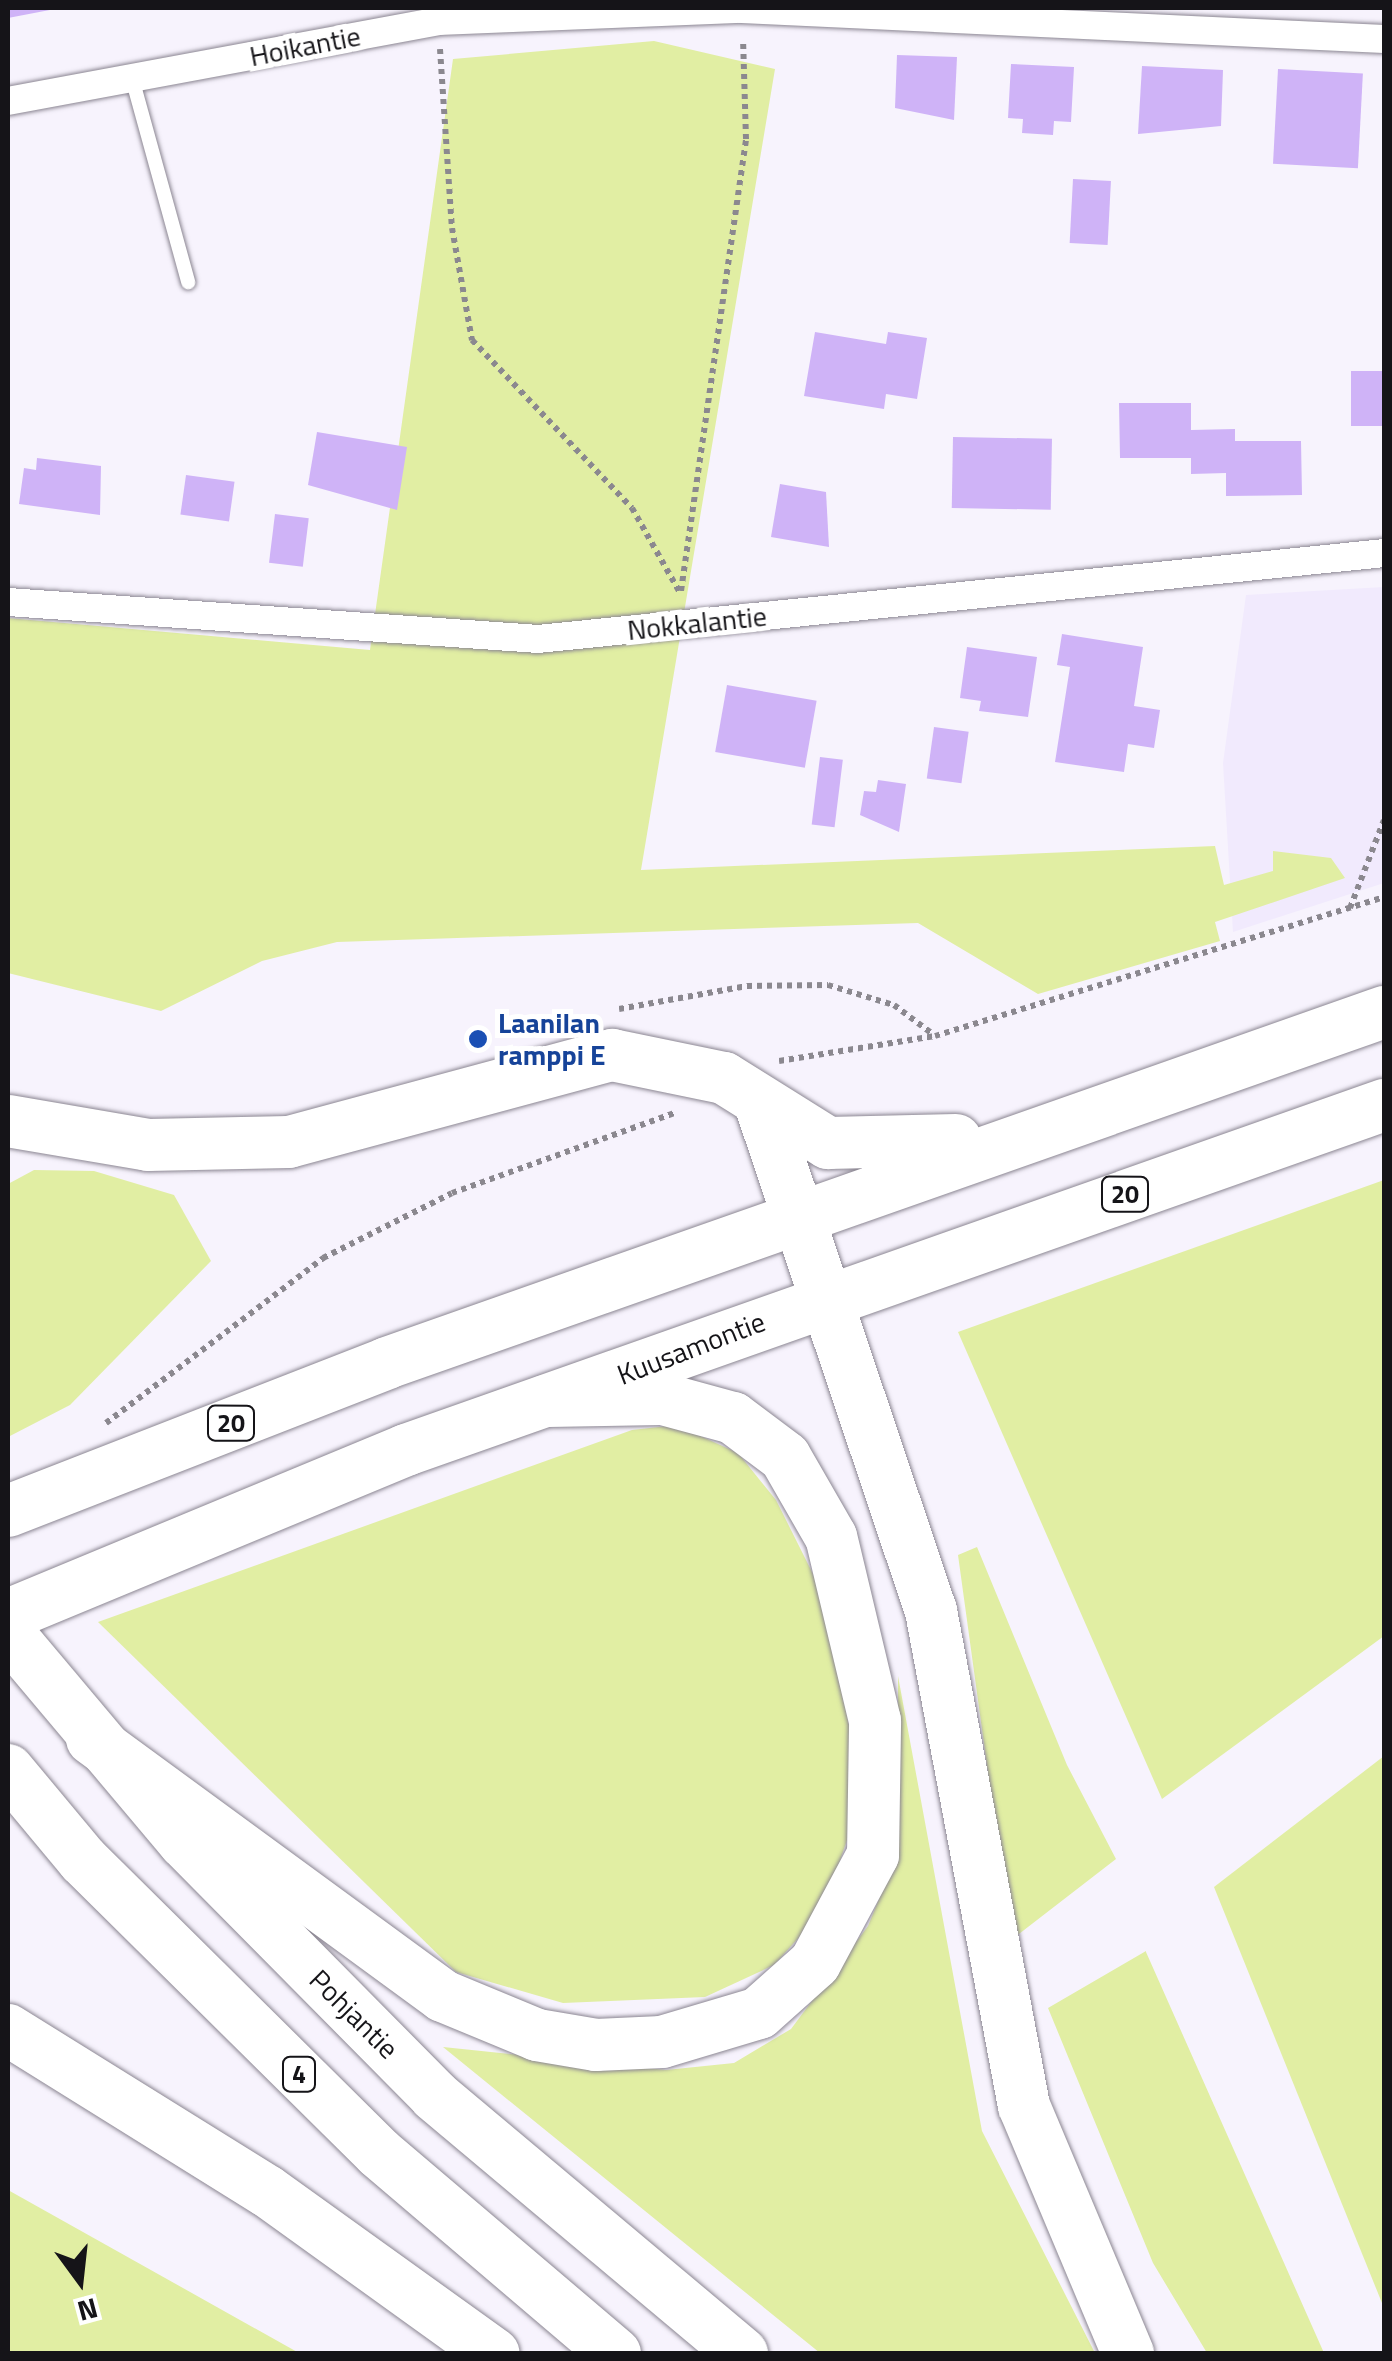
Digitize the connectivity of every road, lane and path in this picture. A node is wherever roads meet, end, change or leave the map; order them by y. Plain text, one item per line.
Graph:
1 (742, 8) edge
2 (438, 21) junction
3 (1384, 39) edge
4 (132, 78) junction
5 (8, 101) edge
6 (188, 282) dead end
7 (1384, 553) edge
8 (681, 594) junction
9 (8, 602) edge
10 (676, 625) junction
11 (1384, 820) edge
12 (1384, 898) edge
13 (1350, 908) junction
14 (618, 1009) dead end
15 (1384, 1012) edge
16 (935, 1036) junction
17 (760, 1086) junction
18 (1384, 1104) edge
19 (694, 1105) dead end
20 (8, 1121) edge
21 (1051, 1126) junction
22 (797, 1216) junction
23 (843, 1291) junction
24 (546, 1402) junction
25 (94, 1430) dead end
26 (8, 1510) edge
27 (8, 1615) edge
28 (8, 1633) edge
29 (92, 1739) junction
30 (8, 1770) edge
31 (8, 2030) edge
32 (494, 2354) edge
33 (616, 2354) edge
34 (742, 2354) edge
35 (1128, 2354) edge

1 - 2 street, Hoikantie
1 - 3 street, Hoikantie
1 - 8 path
2 - 4 street, Hoikantie
2 - 8 path
4 - 5 street, Hoikantie
4 - 6 lane
7 - 10 street, Nokkalantie
8 - 10 path
9 - 10 street, Nokkalantie
11 - 13 path
12 - 13 path
13 - 16 path
14 - 16 path
15 - 21 highway, 20
16 - 17 path
17 - 20 highway
17 - 21 highway
17 - 22 highway
18 - 23 highway, Kuusamontie / 20
19 - 25 path
21 - 22 highway, 20
22 - 23 highway
22 - 26 highway, 20
23 - 24 highway, Kuusamontie / 20
23 - 35 highway
24 - 27 highway, Kuusamontie / 20
24 - 29 highway
28 - 29 highway, Pohjantie
29 - 34 highway, Pohjantie
30 - 33 highway, 4
31 - 32 highway

